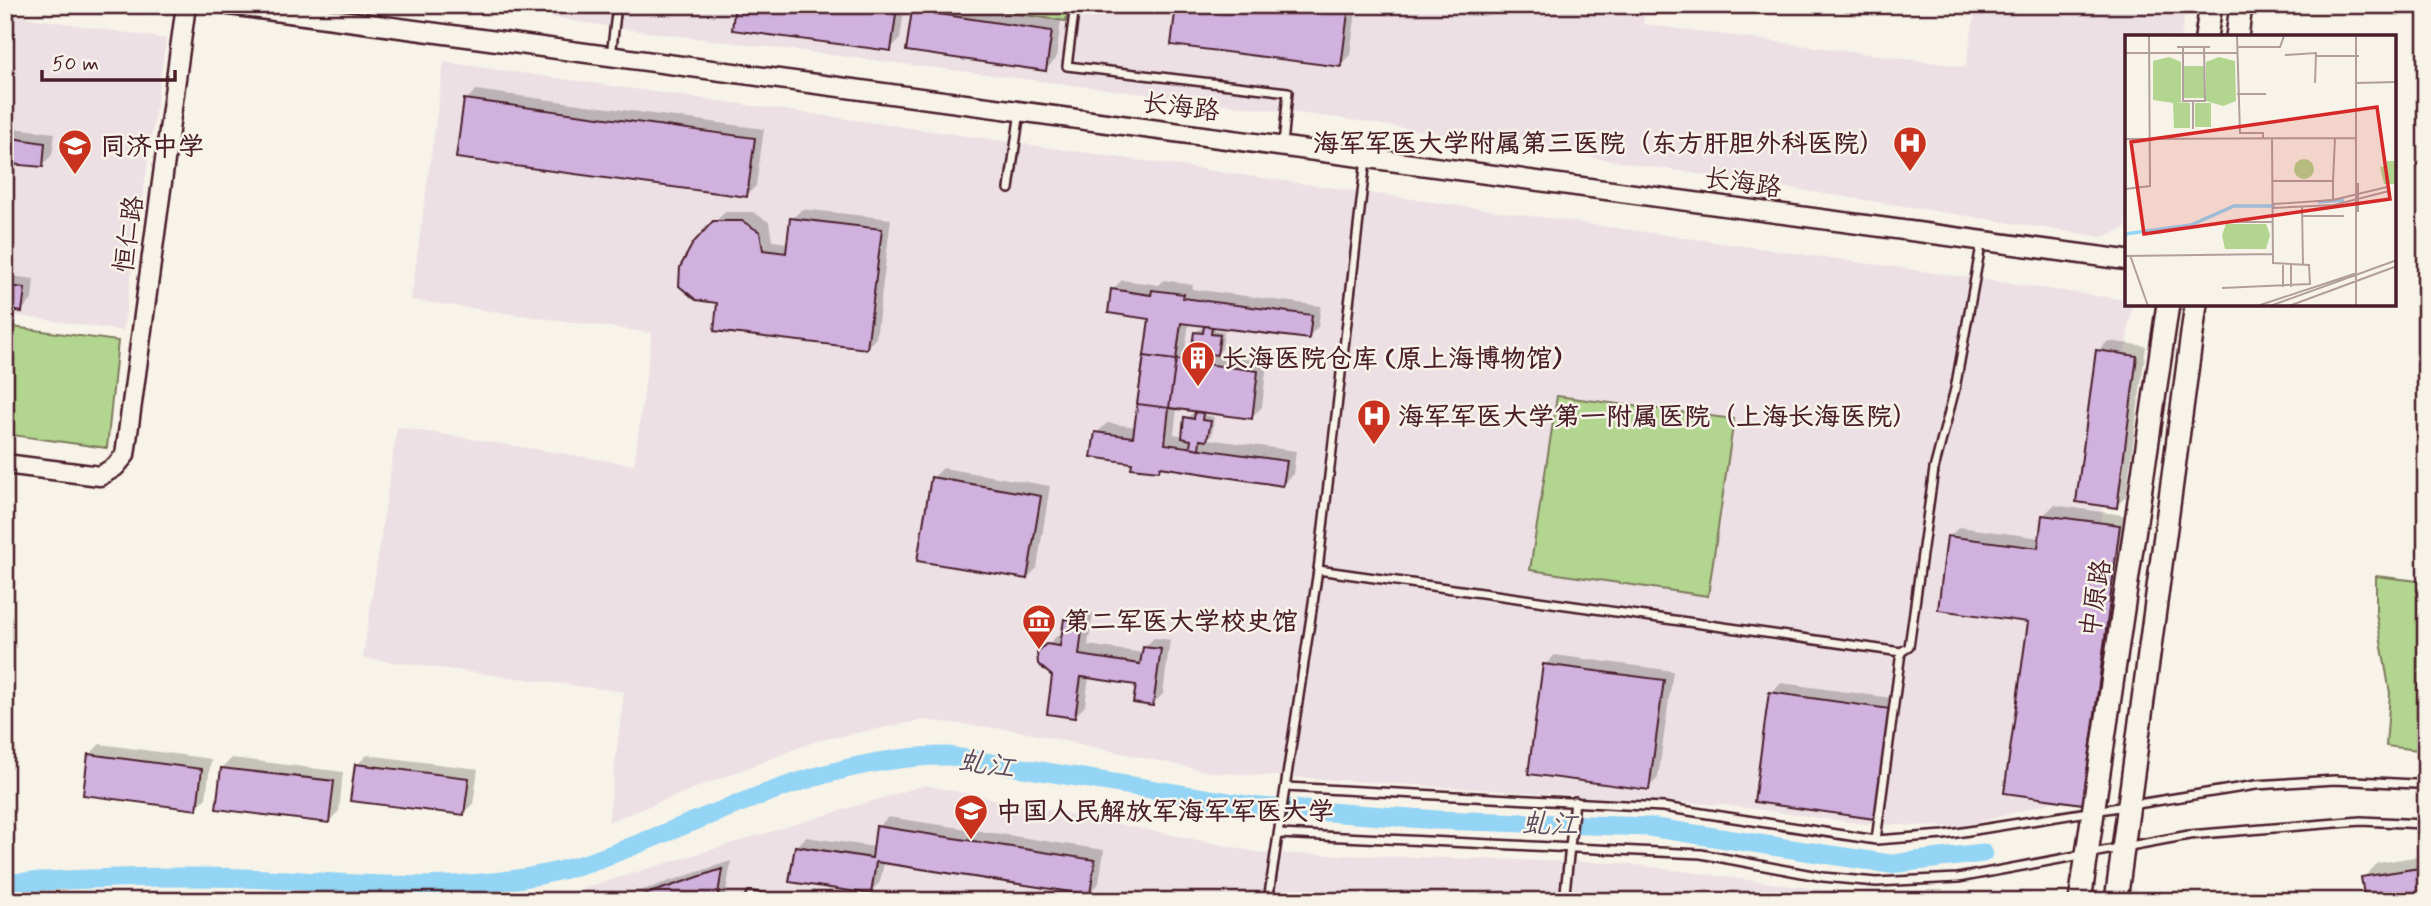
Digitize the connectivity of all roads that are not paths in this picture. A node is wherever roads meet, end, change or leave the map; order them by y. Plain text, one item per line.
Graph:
1 (186, 5) edge
2 (229, 5) edge
3 (617, 5) edge
4 (1075, 5) edge
5 (2211, 5) edge
6 (2241, 5) edge
7 (2206, 35) edge
8 (2237, 35) edge
9 (611, 56) junction
10 (1020, 110) junction
11 (1283, 145) junction
12 (1367, 157) junction
13 (1009, 189) dead end
14 (1982, 240) junction
15 (2125, 260) edge
16 (2168, 306) edge
17 (2196, 306) edge
18 (5, 464) edge
19 (1318, 570) junction
20 (1901, 652) junction
21 (2415, 784) dead end
22 (1285, 791) junction
23 (1575, 801) junction
24 (2130, 803) junction
25 (2091, 809) junction
26 (2424, 824) dead end
27 (1279, 834) junction
28 (1876, 840) junction
29 (2124, 845) junction
30 (1571, 847) junction
31 (2086, 852) junction
32 (750, 896) dead end
33 (788, 901) edge
34 (1268, 901) edge
35 (1564, 901) edge
36 (2080, 901) edge
37 (2116, 901) edge

1 - 18 street, 恒仁路
2 - 9 street, 长海路
3 - 9 lane
4 - 11 lane
5 - 7 main road
6 - 8 main road
9 - 10 street, 长海路
10 - 11 street, 长海路
10 - 13 lane
11 - 12 street, 长海路
12 - 14 street, 长海路
12 - 19 lane
14 - 15 street, 长海路
14 - 20 lane
16 - 25 main road, 中原路
17 - 24 main road
19 - 20 lane
19 - 22 lane
20 - 28 lane
21 - 24 lane
22 - 23 lane
22 - 27 lane
23 - 28 lane
23 - 30 lane
24 - 25 lane
24 - 29 main road
25 - 28 lane
25 - 31 main road, 中原路
26 - 29 lane
27 - 30 lane
27 - 34 lane
29 - 31 lane
29 - 37 main road
30 - 31 lane
30 - 35 lane
31 - 36 main road, 中原路
32 - 33 lane

